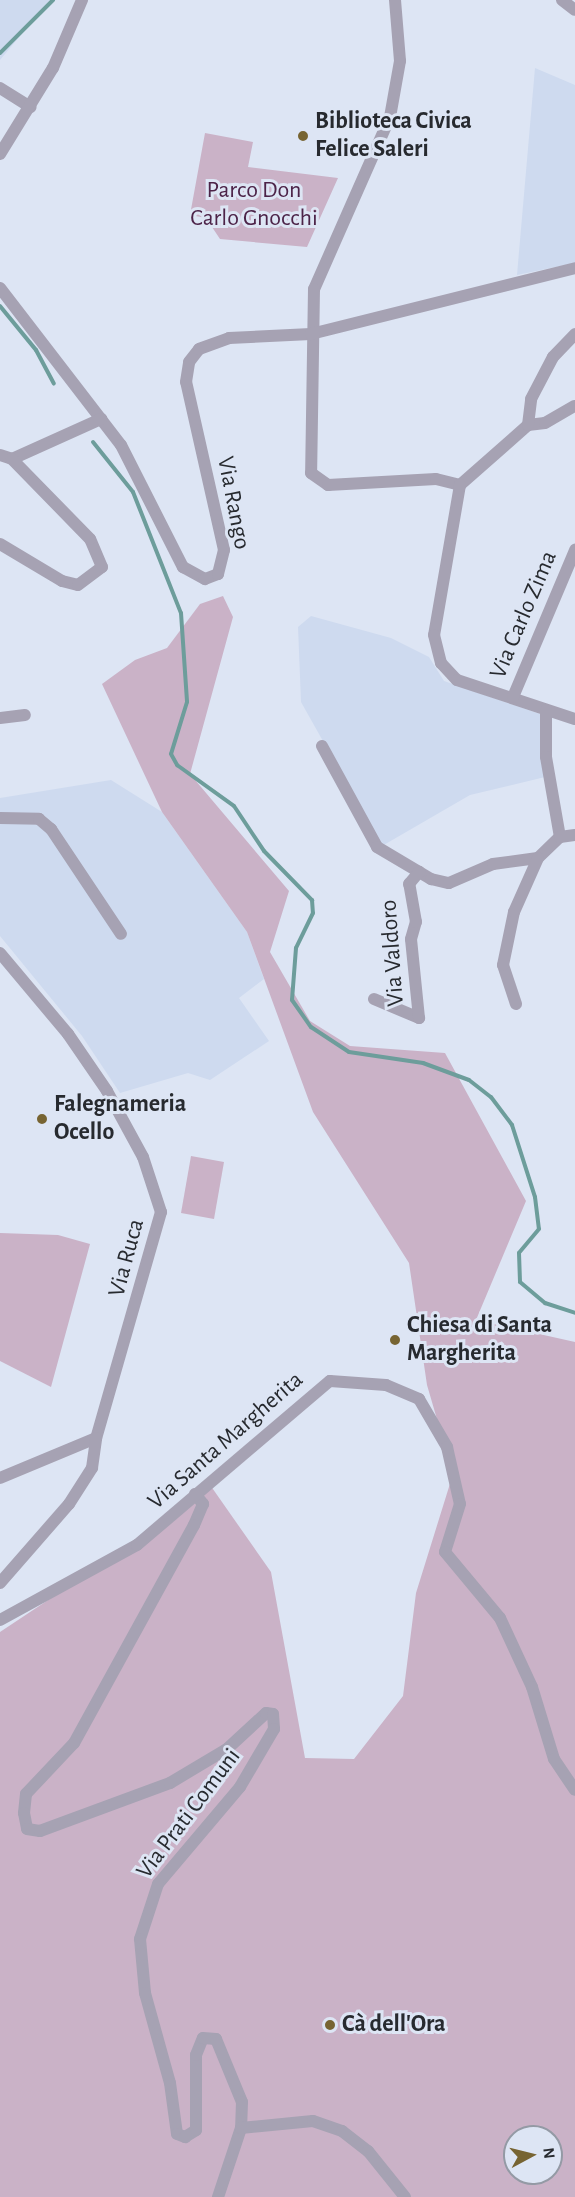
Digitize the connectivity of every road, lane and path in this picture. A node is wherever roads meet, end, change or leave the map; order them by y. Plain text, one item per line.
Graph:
1 (82, 0) edge
2 (395, 0) edge
3 (562, 0) edge
4 (575, 10) edge
5 (0, 88) edge
6 (31, 107) junction
7 (0, 154) edge
8 (575, 268) edge
9 (0, 288) edge
10 (311, 334) junction
11 (575, 334) edge
12 (575, 406) edge
13 (101, 419) junction
14 (528, 425) junction
15 (6, 457) edge
16 (460, 485) junction
17 (0, 544) edge
18 (575, 550) edge
19 (513, 697) junction
20 (546, 710) junction
21 (25, 715) dead end
22 (0, 718) edge
23 (575, 720) edge
24 (322, 746) dead end
25 (0, 818) edge
26 (575, 835) edge
27 (560, 837) junction
28 (538, 858) junction
29 (419, 872) junction
30 (121, 934) dead end
31 (0, 953) edge
32 (374, 999) dead end
33 (516, 1004) dead end
34 (96, 1438) junction
35 (0, 1478) edge
36 (195, 1494) junction
37 (0, 1583) edge
38 (0, 1620) edge
39 (575, 1790) edge
40 (241, 2128) junction
41 (218, 2197) edge
42 (405, 2197) edge

1 - 6 street
2 - 10 street
3 - 4 street
5 - 6 street
6 - 7 street
8 - 10 street, Via Rango
9 - 13 street
10 - 13 street, Via Rango
10 - 16 street
11 - 14 street
12 - 14 street
13 - 15 street
14 - 16 street
15 - 17 street
16 - 19 street
18 - 19 street, Via Carlo Zima
19 - 20 street
20 - 23 street
20 - 27 street
21 - 22 street
24 - 29 street, Via Valdoro
25 - 30 street
26 - 27 street
27 - 28 street
28 - 29 street, Via Valdoro
28 - 33 street
29 - 32 street, Via Valdoro
31 - 34 street, Via Ruca
34 - 35 street
34 - 37 street, Via Ruca
36 - 38 street, Via Santa Margherita
36 - 39 street, Via Santa Margherita
36 - 40 street, Via Prati Comuni
40 - 41 street, Via Prati Comuni
40 - 42 street

